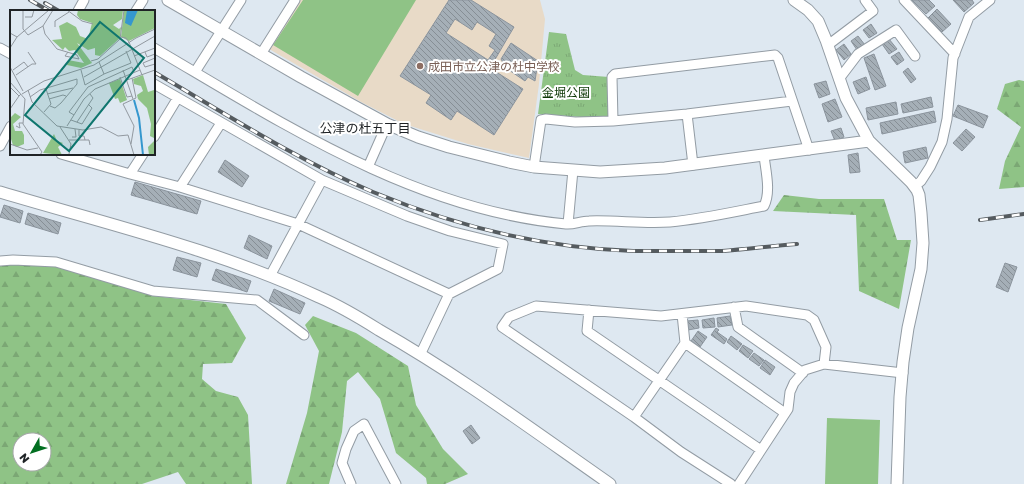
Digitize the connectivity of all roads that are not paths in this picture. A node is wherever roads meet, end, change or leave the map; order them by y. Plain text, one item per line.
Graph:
1 (84, 0) edge
2 (143, 0) edge
3 (168, 0) edge
4 (241, 0) edge
5 (295, 0) edge
6 (794, 0) edge
7 (865, 0) edge
8 (904, 0) edge
9 (990, 0) edge
10 (79, 10) edge
11 (137, 10) edge
12 (221, 31) junction
13 (828, 45) junction
14 (0, 48) edge
15 (155, 49) edge
16 (10, 53) edge
17 (261, 54) junction
18 (955, 54) junction
19 (915, 56) dead end
20 (195, 72) junction
21 (839, 79) junction
22 (155, 85) edge
23 (177, 98) junction
24 (792, 101) junction
25 (687, 114) junction
26 (613, 121) junction
27 (221, 123) junction
28 (387, 124) junction
29 (10, 128) edge
30 (155, 134) edge
31 (4, 140) edge
32 (869, 141) junction
33 (809, 150) junction
34 (64, 155) edge
35 (142, 155) edge
36 (764, 156) junction
37 (693, 165) junction
38 (368, 167) junction
39 (534, 167) junction
40 (573, 170) junction
41 (130, 174) junction
42 (322, 180) junction
43 (915, 186) junction
44 (180, 187) junction
45 (0, 192) edge
46 (298, 224) junction
47 (568, 224) junction
48 (0, 261) edge
49 (270, 276) junction
50 (450, 294) junction
51 (734, 307) junction
52 (589, 310) junction
53 (682, 314) junction
54 (304, 335) dead end
55 (685, 343) junction
56 (421, 353) junction
57 (824, 364) junction
58 (803, 373) junction
59 (902, 373) junction
60 (659, 380) junction
61 (785, 413) junction
62 (634, 417) junction
63 (761, 450) junction
64 (352, 484) edge
65 (396, 484) edge
66 (610, 484) edge
67 (731, 484) edge
68 (739, 484) edge
69 (897, 484) edge

1 - 10 street
2 - 11 street
3 - 12 street
4 - 12 street
5 - 17 street
6 - 13 street
7 - 13 street
8 - 18 street
9 - 18 street
12 - 17 street
12 - 20 street
13 - 21 street
14 - 16 street
15 - 20 street
17 - 28 street
18 - 43 street
19 - 21 street
20 - 38 street
21 - 32 street
22 - 23 street
23 - 27 street
23 - 30 street
24 - 25 street
24 - 26 street
24 - 33 street
25 - 26 street
25 - 37 street
26 - 39 street
27 - 42 street
27 - 44 street
28 - 38 street
28 - 39 street
29 - 31 street
32 - 33 street
32 - 43 street
33 - 36 street
34 - 41 street
35 - 41 street
36 - 37 street
36 - 47 street
37 - 40 street
38 - 47 street
39 - 40 street
40 - 47 street
41 - 44 street
42 - 46 street
42 - 50 street
43 - 59 street
44 - 46 street
45 - 49 street
46 - 49 street
46 - 50 street
48 - 54 street
49 - 56 street
50 - 56 street
51 - 53 street
51 - 57 street
51 - 58 street
52 - 53 street
52 - 60 street
52 - 62 street
53 - 55 street
55 - 60 street
55 - 61 street
56 - 66 street
57 - 58 street
57 - 59 street
58 - 61 street
59 - 69 street
60 - 62 street
60 - 63 street
61 - 63 street
62 - 67 street
63 - 68 street
64 - 65 street

